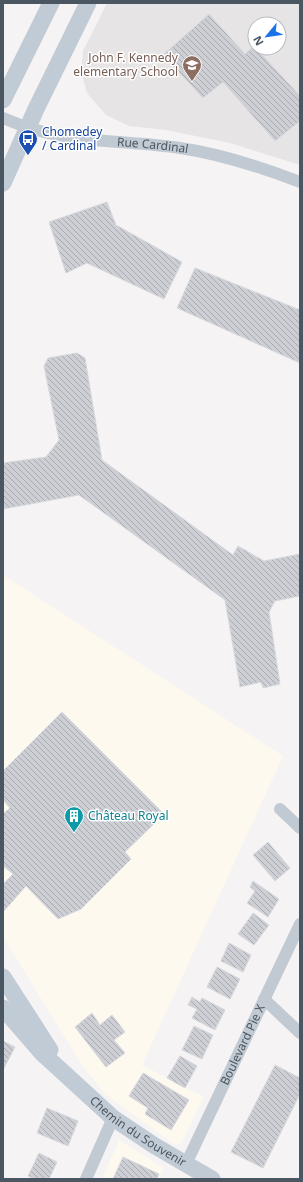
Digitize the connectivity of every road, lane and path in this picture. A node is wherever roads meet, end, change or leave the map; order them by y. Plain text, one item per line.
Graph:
1 (51, 3) edge
2 (88, 3) edge
3 (3, 100) edge
4 (3, 118) edge
5 (27, 128) junction
6 (300, 182) edge
7 (3, 183) edge
8 (280, 809) dead end
9 (300, 828) edge
10 (300, 924) edge
11 (3, 977) edge
12 (264, 999) junction
13 (3, 1008) edge
14 (300, 1033) edge
15 (69, 1077) junction
16 (113, 1118) junction
17 (186, 1164) junction
18 (86, 1179) edge
19 (212, 1179) edge

1 - 3 street
2 - 5 street
4 - 5 street, Rue Cardinal
5 - 6 street, Rue Cardinal
5 - 7 street
8 - 9 street
10 - 12 street, Boulevard Pie X
11 - 15 street
12 - 14 street
12 - 17 street, Boulevard Pie X
13 - 15 street
15 - 16 street, Chemin du Souvenir
16 - 17 street, Chemin du Souvenir
16 - 18 street
17 - 19 street, Chemin du Souvenir

